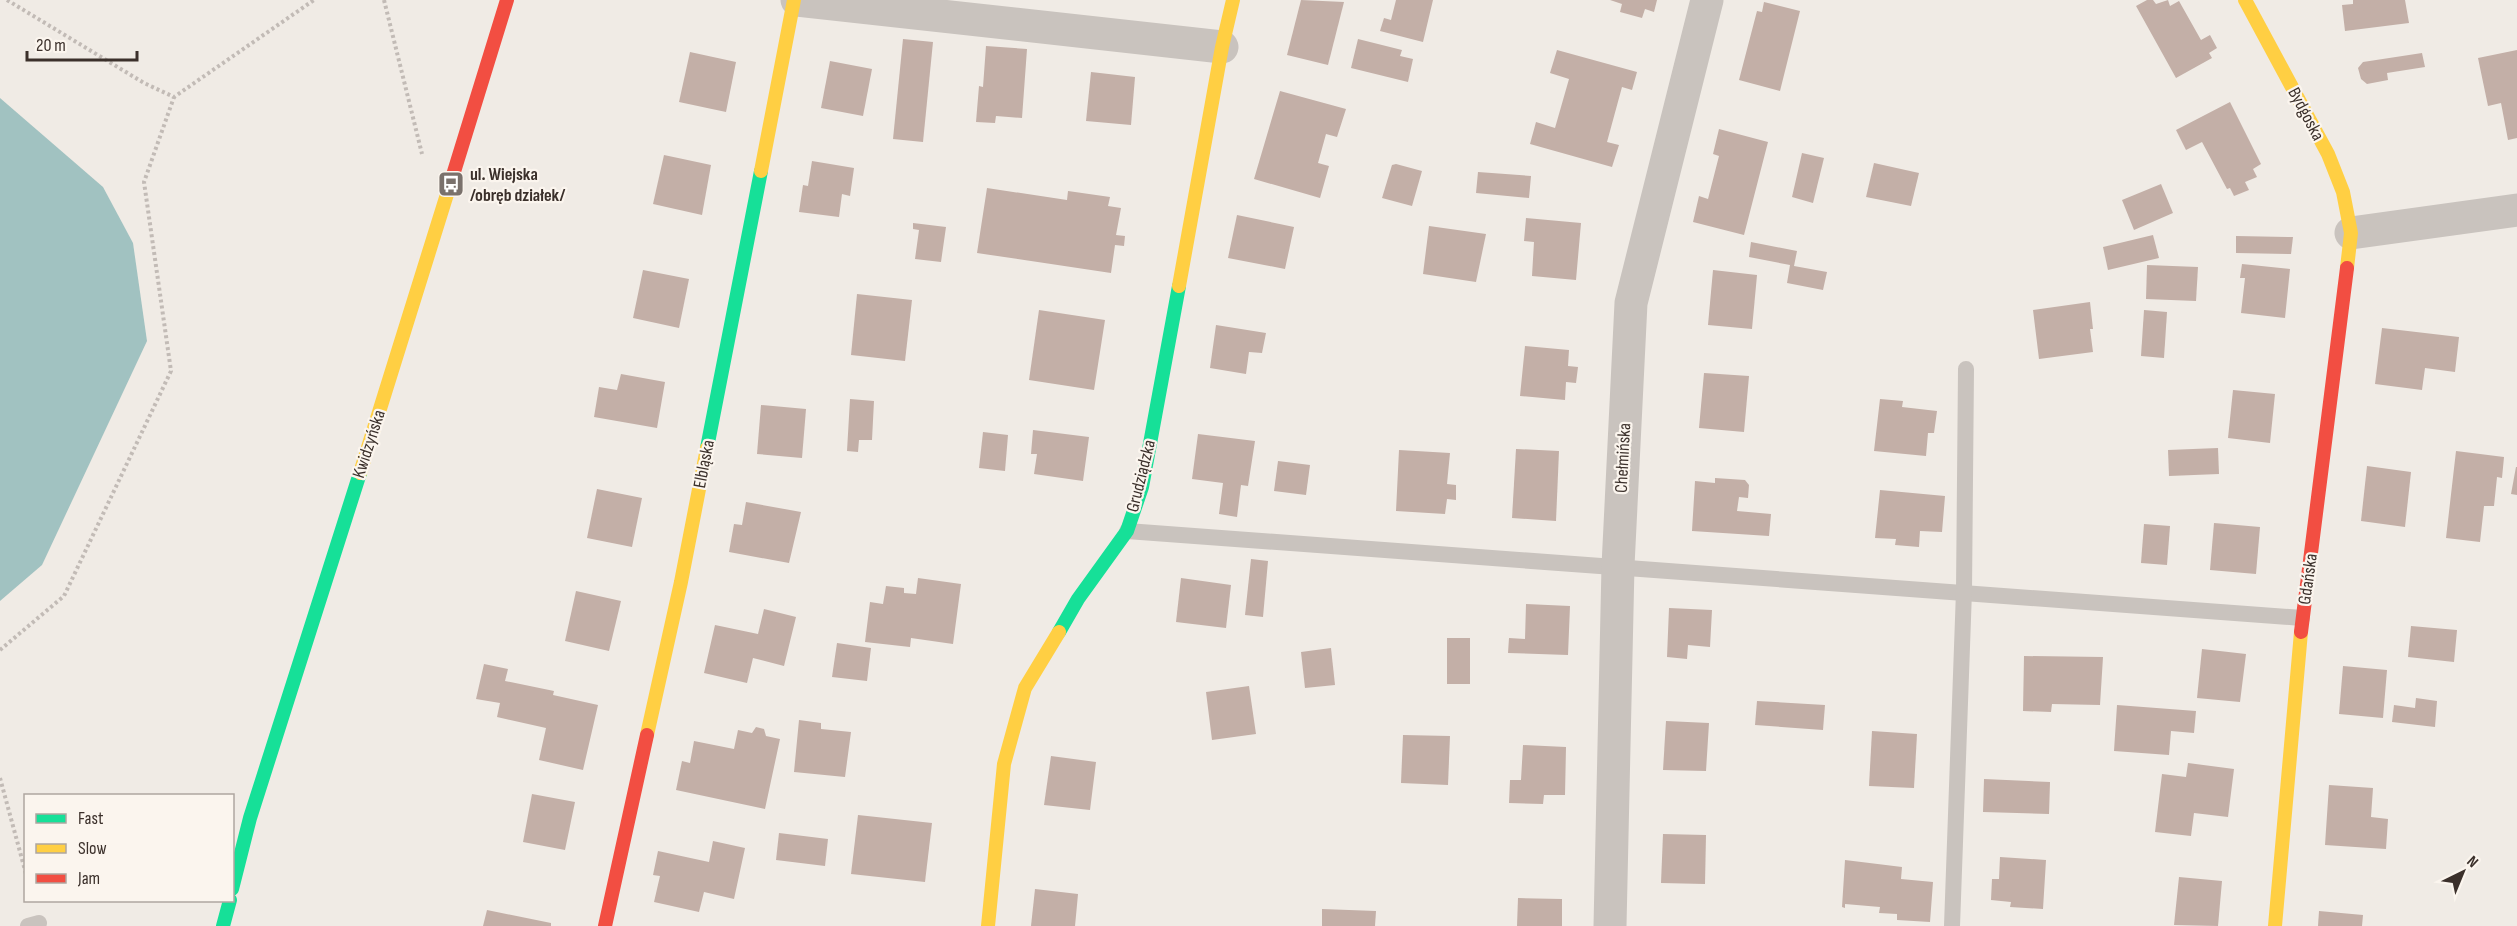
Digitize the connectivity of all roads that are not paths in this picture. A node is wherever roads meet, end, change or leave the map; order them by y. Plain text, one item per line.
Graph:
1 (507, 0) edge
2 (796, 0) edge
3 (1233, 0) edge
4 (1707, 0) edge
5 (2245, 0) edge
6 (1222, 47) junction
7 (2517, 210) edge
8 (2351, 233) junction
9 (1966, 369) dead end
10 (1127, 531) junction
11 (1618, 566) junction
12 (1964, 591) junction
13 (2302, 618) junction
14 (234, 881) edge
15 (230, 902) edge
16 (224, 926) edge
17 (605, 926) edge
18 (988, 926) edge
19 (1611, 926) edge
20 (1952, 926) edge
21 (2275, 926) edge

1 - 14 street, Kwidzyńska
2 - 6 street
2 - 17 street, Elbląska
3 - 6 street, Grudziądzka
4 - 11 street, Chełmińska
5 - 8 street, Bydgoska
6 - 10 street, Grudziądzka
7 - 8 street
8 - 13 street, Gdańska
9 - 12 lane
10 - 11 lane
10 - 18 street, Grudziądzka
11 - 12 lane
11 - 19 street, Chełmińska
12 - 13 lane
12 - 20 lane
13 - 21 street, Gdańska
15 - 16 street

